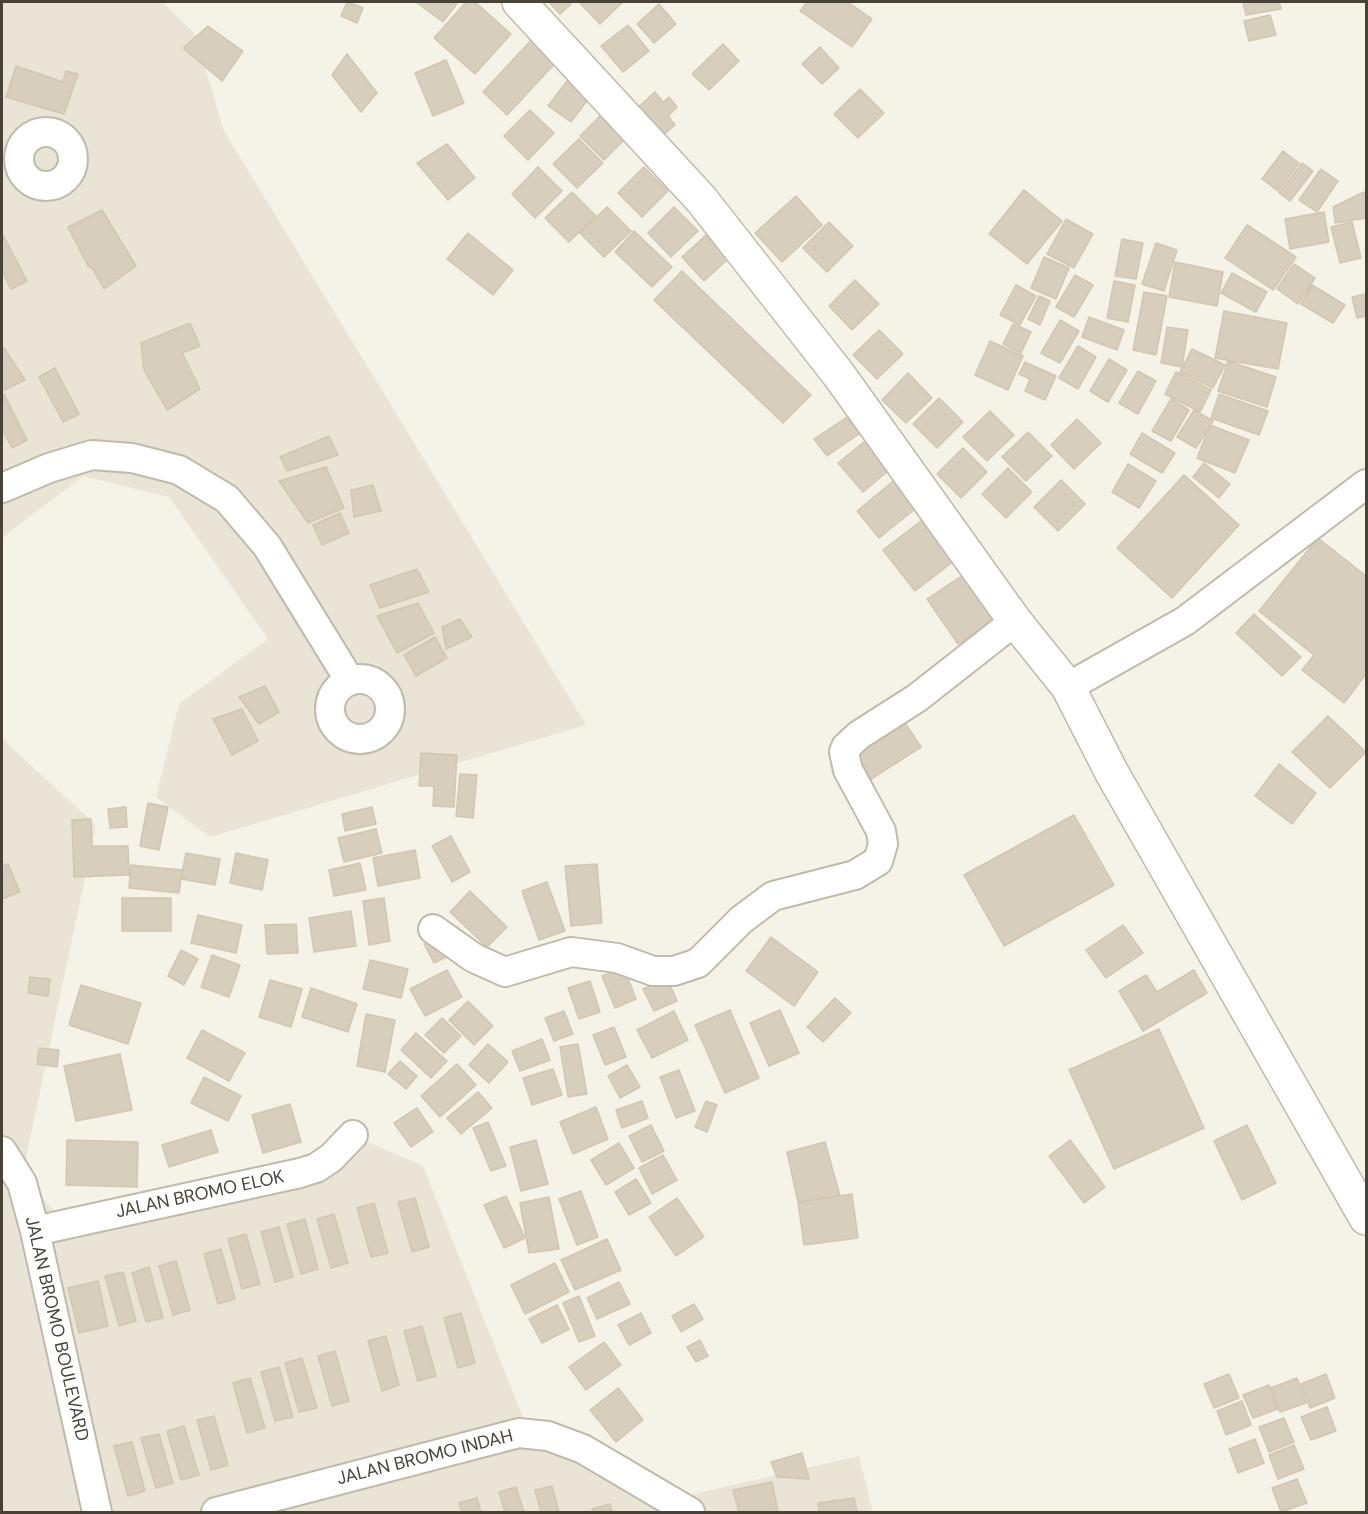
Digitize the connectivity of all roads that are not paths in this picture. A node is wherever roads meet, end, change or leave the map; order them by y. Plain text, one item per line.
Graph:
1 (519, 2) edge
2 (1366, 484) edge
3 (2, 488) edge
4 (1015, 621) junction
5 (350, 681) dead end
6 (1068, 687) junction
7 (433, 928) dead end
8 (353, 1135) dead end
9 (2, 1151) edge
10 (1366, 1218) edge
11 (35, 1231) junction
12 (97, 1512) edge
13 (216, 1512) edge
14 (690, 1512) edge

1 - 4 street
2 - 6 street
3 - 5 street
4 - 6 street
4 - 7 street
6 - 10 street
8 - 11 street, JALAN BROMO ELOK
9 - 11 street, JALAN BROMO BOULEVARD
11 - 12 street, JALAN BROMO BOULEVARD
13 - 14 street, JALAN BROMO INDAH

